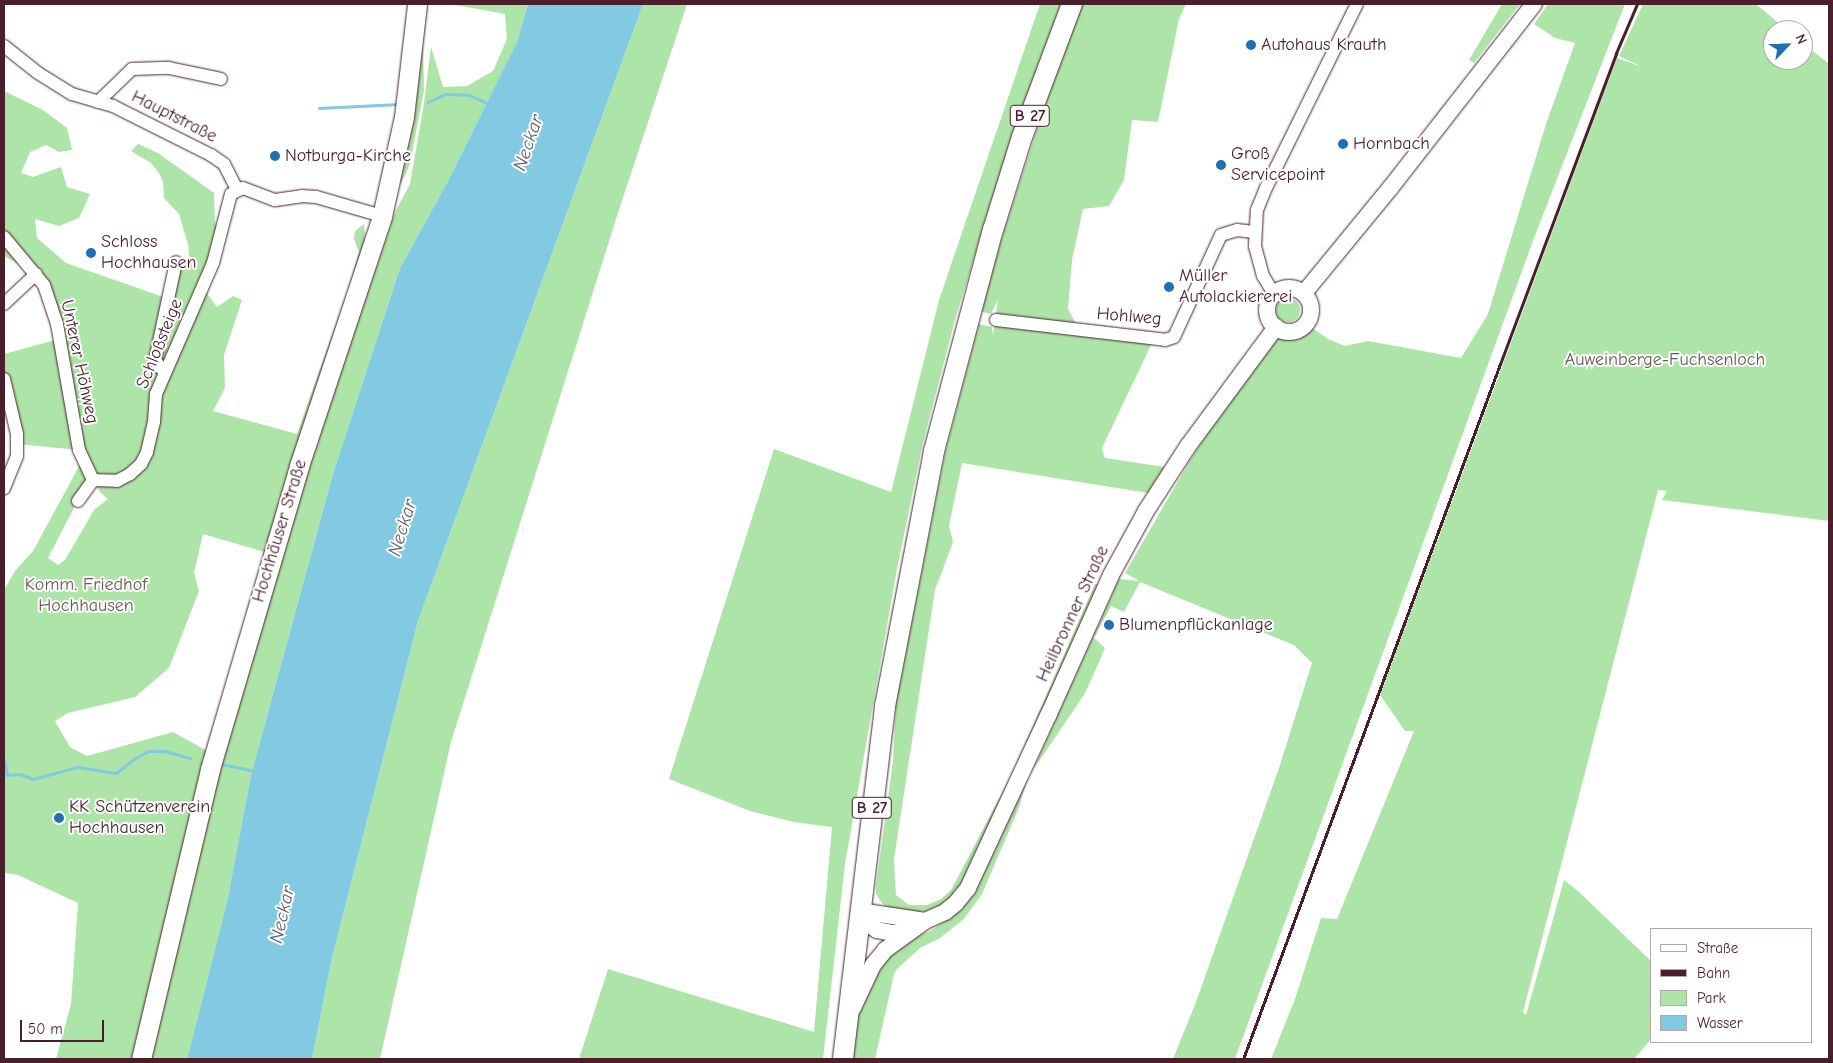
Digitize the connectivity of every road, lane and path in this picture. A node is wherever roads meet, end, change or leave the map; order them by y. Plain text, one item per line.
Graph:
1 (418, 4) edge
2 (1072, 4) edge
3 (1357, 4) edge
4 (1534, 4) edge
5 (4, 46) edge
6 (221, 79) dead end
7 (98, 102) junction
8 (237, 190) junction
9 (382, 216) junction
10 (1254, 232) junction
11 (4, 237) edge
12 (176, 262) dead end
13 (36, 274) junction
14 (1274, 294) junction
15 (1304, 294) junction
16 (4, 304) edge
17 (996, 320) dead end
18 (1276, 327) junction
19 (164, 372) junction
20 (4, 380) edge
21 (93, 480) junction
22 (4, 488) edge
23 (78, 501) dead end
24 (859, 911) junction
25 (924, 921) junction
26 (908, 932) junction
27 (847, 1019) junction
28 (141, 1059) edge
29 (843, 1059) edge

1 - 9 main road, Hochhäuser Straße
2 - 24 main road, B 27
3 - 10 street
4 - 15 street
5 - 7 street, Hauptstraße
6 - 7 street
7 - 8 street, Hauptstraße
8 - 9 street
8 - 19 street, Schloßsteige
9 - 28 main road, Hochhäuser Straße
10 - 14 street
10 - 17 street, Hohlweg
11 - 13 street, Unterer Höhweg
12 - 19 street
13 - 16 street
13 - 21 street, Unterer Höhweg
14 - 15 street
14 - 18 street
15 - 18 street
18 - 25 street, Heilbronner Straße
19 - 21 street, Schloßsteige
20 - 22 street
21 - 23 street
24 - 25 street
24 - 26 street
24 - 27 main road, B 27
25 - 26 street, Heilbronner Straße
26 - 27 street, Heilbronner Straße
27 - 29 main road, B 27

